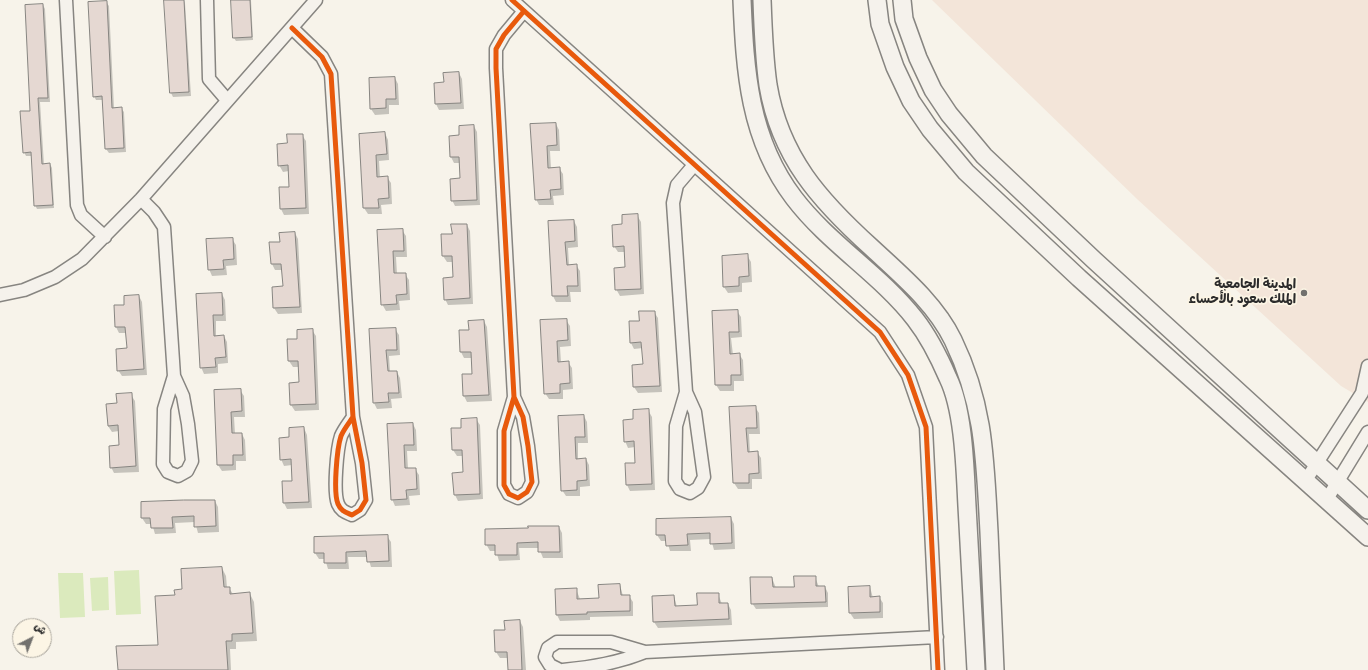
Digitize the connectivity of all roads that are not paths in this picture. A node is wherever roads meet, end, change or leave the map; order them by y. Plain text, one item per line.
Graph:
1 (66, 0) edge
2 (207, 0) edge
3 (316, 0) edge
4 (512, 0) edge
5 (742, 0) edge
6 (762, 0) edge
7 (877, 0) edge
8 (902, 0) edge
9 (524, 11) junction
10 (292, 28) junction
11 (227, 100) junction
12 (694, 165) junction
13 (141, 198) junction
14 (105, 237) junction
15 (0, 295) edge
16 (1368, 366) edge
17 (174, 376) junction
18 (686, 392) junction
19 (514, 397) junction
20 (352, 417) junction
21 (1368, 432) edge
22 (1316, 464) junction
23 (1306, 480) junction
24 (1337, 482) junction
25 (1327, 499) junction
26 (1368, 510) edge
27 (988, 514) junction
28 (967, 515) junction
29 (1368, 536) edge
30 (937, 637) junction
31 (645, 652) junction
32 (561, 670) edge
33 (938, 670) edge
34 (976, 670) edge
35 (995, 670) edge

1 - 14 street
2 - 11 street
3 - 10 street
4 - 9 street
5 - 28 main road
6 - 27 main road
7 - 23 main road
8 - 22 main road
9 - 12 street
9 - 19 street
10 - 11 street
10 - 20 street
11 - 13 street
12 - 18 street
12 - 30 street
13 - 14 street
13 - 17 street
14 - 15 street
16 - 22 street
17 - 17 street
18 - 18 street
19 - 19 street
20 - 20 street
21 - 24 street
22 - 23 street
22 - 24 main road
23 - 25 main road
24 - 25 street
24 - 26 main road
25 - 29 main road
27 - 28 main road
27 - 35 main road
28 - 34 main road
30 - 31 street
30 - 33 street
31 - 32 street
31 - 32 street

